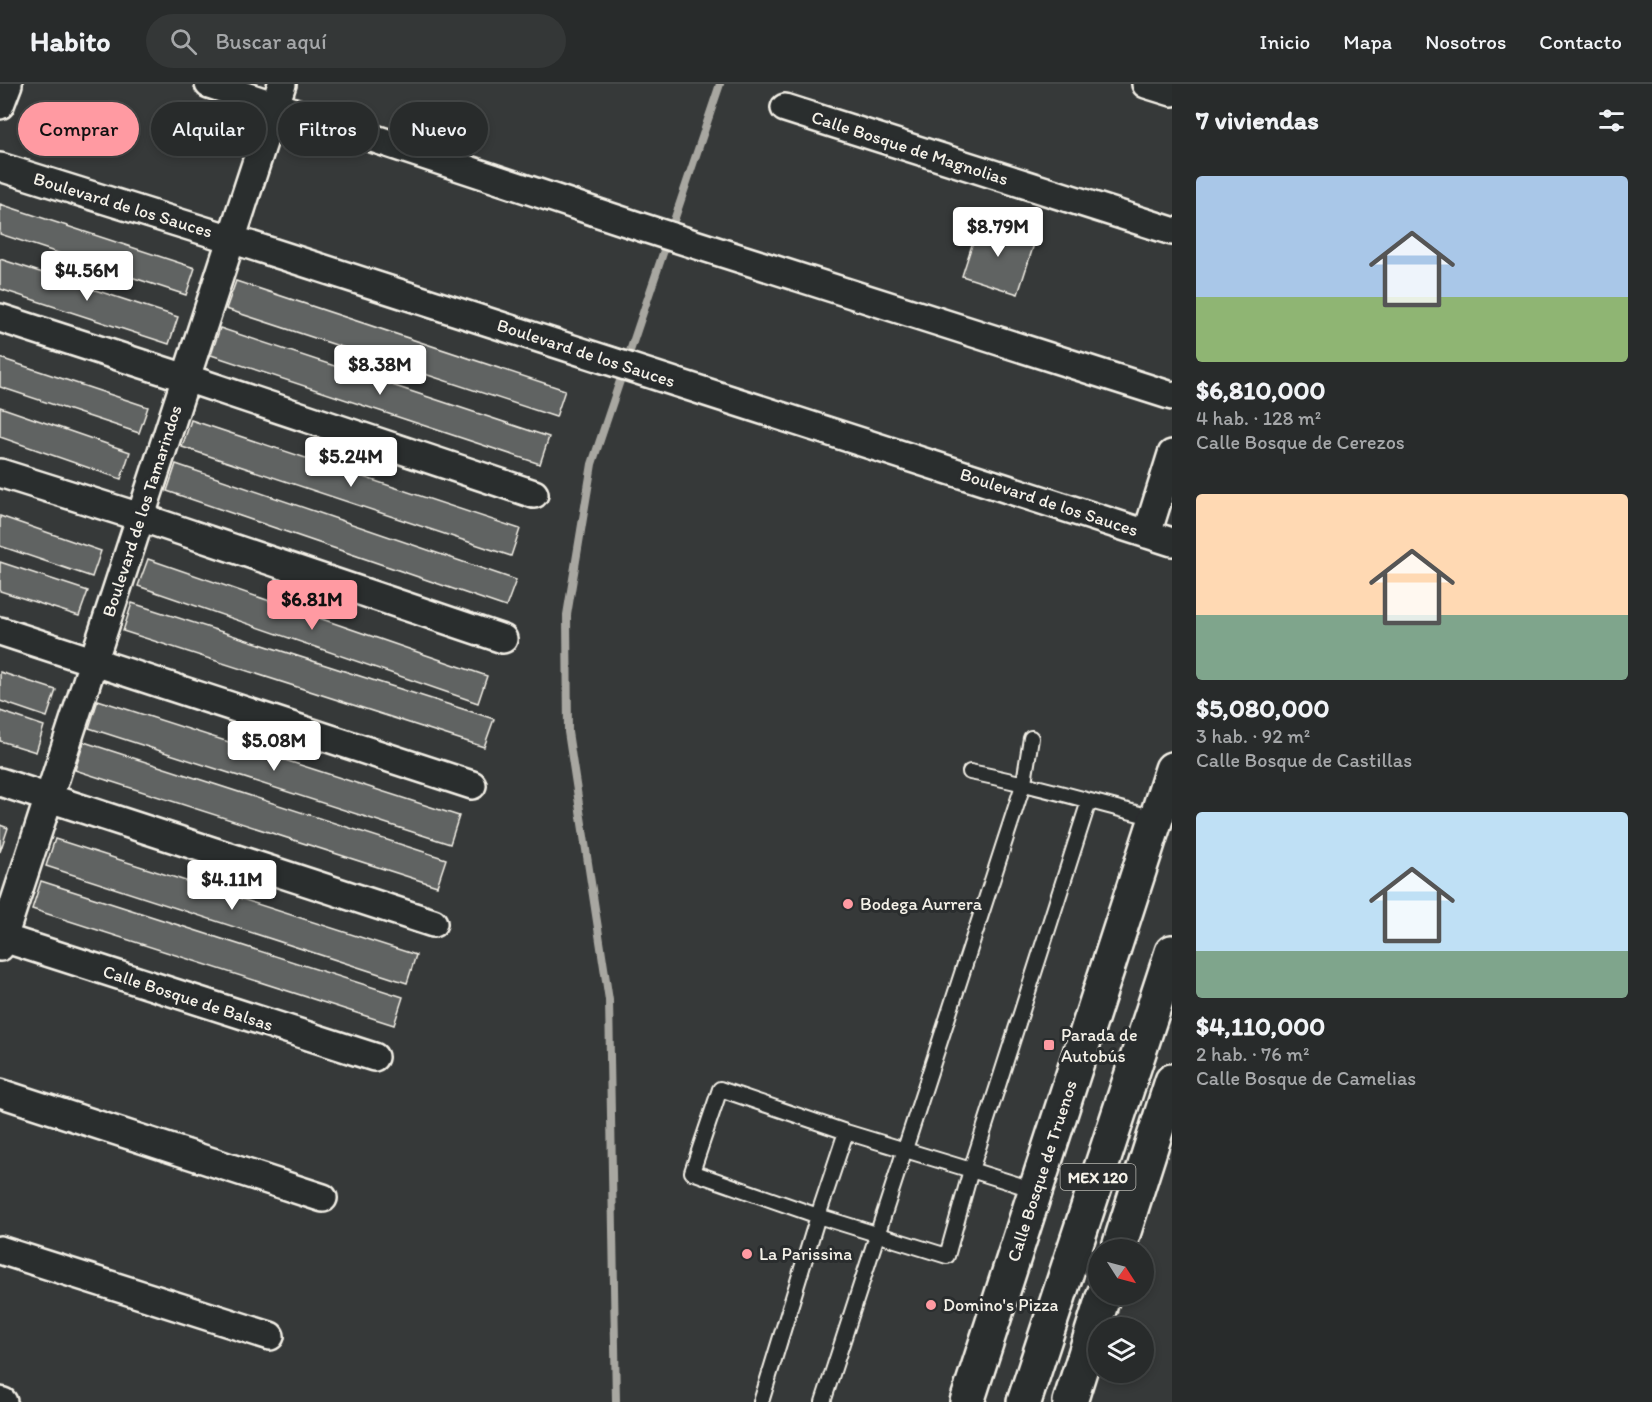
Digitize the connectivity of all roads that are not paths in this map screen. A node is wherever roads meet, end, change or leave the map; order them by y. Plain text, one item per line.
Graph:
1 (8, 84) edge
2 (209, 84) edge
3 (1146, 84) edge
4 (1172, 92) edge
5 (278, 95) edge
6 (0, 105) edge
7 (785, 108) dead end
8 (0, 167) edge
9 (1172, 231) edge
10 (231, 239) junction
11 (0, 318) edge
12 (186, 378) junction
13 (1172, 396) edge
14 (1172, 454) edge
15 (0, 472) edge
16 (534, 494) dead end
17 (140, 517) junction
18 (1160, 538) edge
19 (0, 631) edge
20 (503, 639) dead end
21 (93, 662) junction
22 (1031, 738) dead end
23 (1172, 769) edge
24 (970, 772) dead end
25 (0, 782) edge
26 (1024, 782) junction
27 (472, 785) dead end
28 (49, 798) junction
29 (1089, 801) junction
30 (1156, 818) junction
31 (433, 923) dead end
32 (1, 941) edge
33 (1172, 952) edge
34 (374, 1057) dead end
35 (1172, 1081) edge
36 (0, 1093) edge
37 (846, 1132) junction
38 (906, 1149) junction
39 (971, 1170) junction
40 (1036, 1190) junction
41 (323, 1198) dead end
42 (818, 1216) junction
43 (876, 1235) junction
44 (1122, 1239) edge
45 (0, 1250) edge
46 (1101, 1305) edge
47 (270, 1336) dead end
48 (761, 1402) edge
49 (822, 1402) edge
50 (967, 1402) edge
51 (1024, 1402) edge
52 (1070, 1402) edge

1 - 6 street
2 - 5 street
3 - 4 street
5 - 10 street, Boulevard de los Tamarindos
5 - 13 street
7 - 9 street, Calle Bosque de Magnolias
8 - 10 street, Boulevard de los Sauces
10 - 12 street, Boulevard de los Tamarindos
10 - 18 street, Boulevard de los Sauces
11 - 12 street
12 - 16 street
12 - 17 street, Boulevard de los Tamarindos
14 - 18 street
15 - 17 street
17 - 20 street
17 - 21 street, Boulevard de los Tamarindos
19 - 21 street
21 - 27 street
21 - 28 street, Boulevard de los Tamarindos
22 - 26 lane
23 - 30 street, Calle Bosque de Truenos
24 - 26 lane
25 - 28 street
26 - 29 lane
26 - 38 lane
28 - 31 street
28 - 32 street, Boulevard de los Tamarindos
29 - 30 lane
29 - 39 lane
30 - 40 street, Calle Bosque de Truenos
32 - 34 street, Calle Bosque de Balsas
33 - 51 street, MEX 120
35 - 44 street
36 - 41 street
37 - 38 lane
37 - 42 lane
37 - 42 lane
38 - 39 lane
38 - 43 lane
39 - 40 lane
39 - 43 lane
40 - 50 street, Calle Bosque de Truenos
42 - 43 lane
42 - 48 lane
43 - 49 lane
45 - 47 street
46 - 52 street

